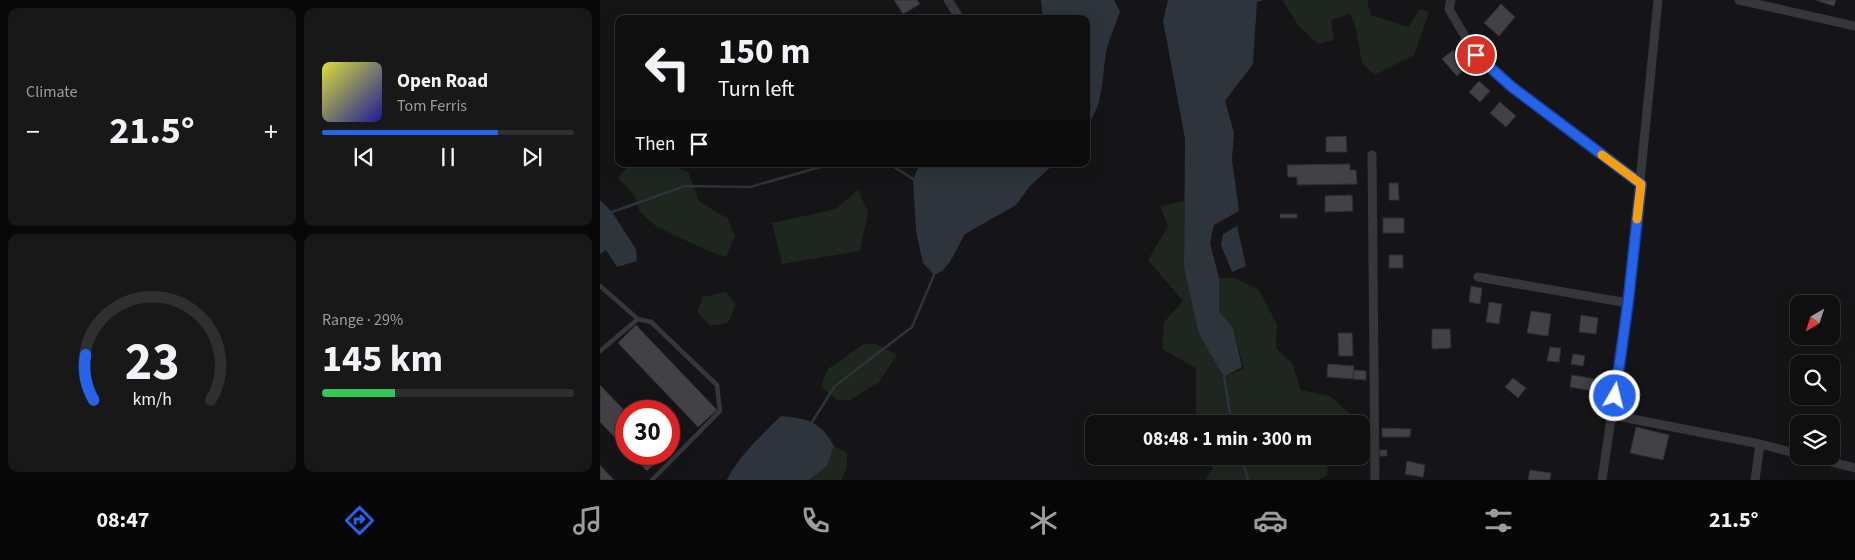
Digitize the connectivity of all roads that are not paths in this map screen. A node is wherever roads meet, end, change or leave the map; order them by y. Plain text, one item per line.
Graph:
1 (948, 0) edge
2 (1451, 0) edge
3 (1658, 0) edge
4 (1739, 0) edge
5 (957, 14) dead end
6 (1855, 26) edge
7 (1372, 155) dead end
8 (1641, 184) junction
9 (1478, 277) dead end
10 (600, 286) edge
11 (1628, 303) junction
12 (638, 319) junction
13 (600, 351) edge
14 (1612, 415) junction
15 (1760, 444) junction
16 (1790, 452) edge
17 (1840, 464) edge
18 (1855, 468) edge
19 (652, 480) edge
20 (1375, 480) edge
21 (1602, 480) edge
22 (1755, 480) edge

1 - 5 street
2 - 8 street
3 - 8 street
4 - 6 street
7 - 20 street
8 - 11 street
9 - 11 street
10 - 12 lane
11 - 14 street
12 - 13 lane
12 - 19 lane
14 - 15 street
14 - 21 street
15 - 16 street
15 - 22 street
17 - 18 street

